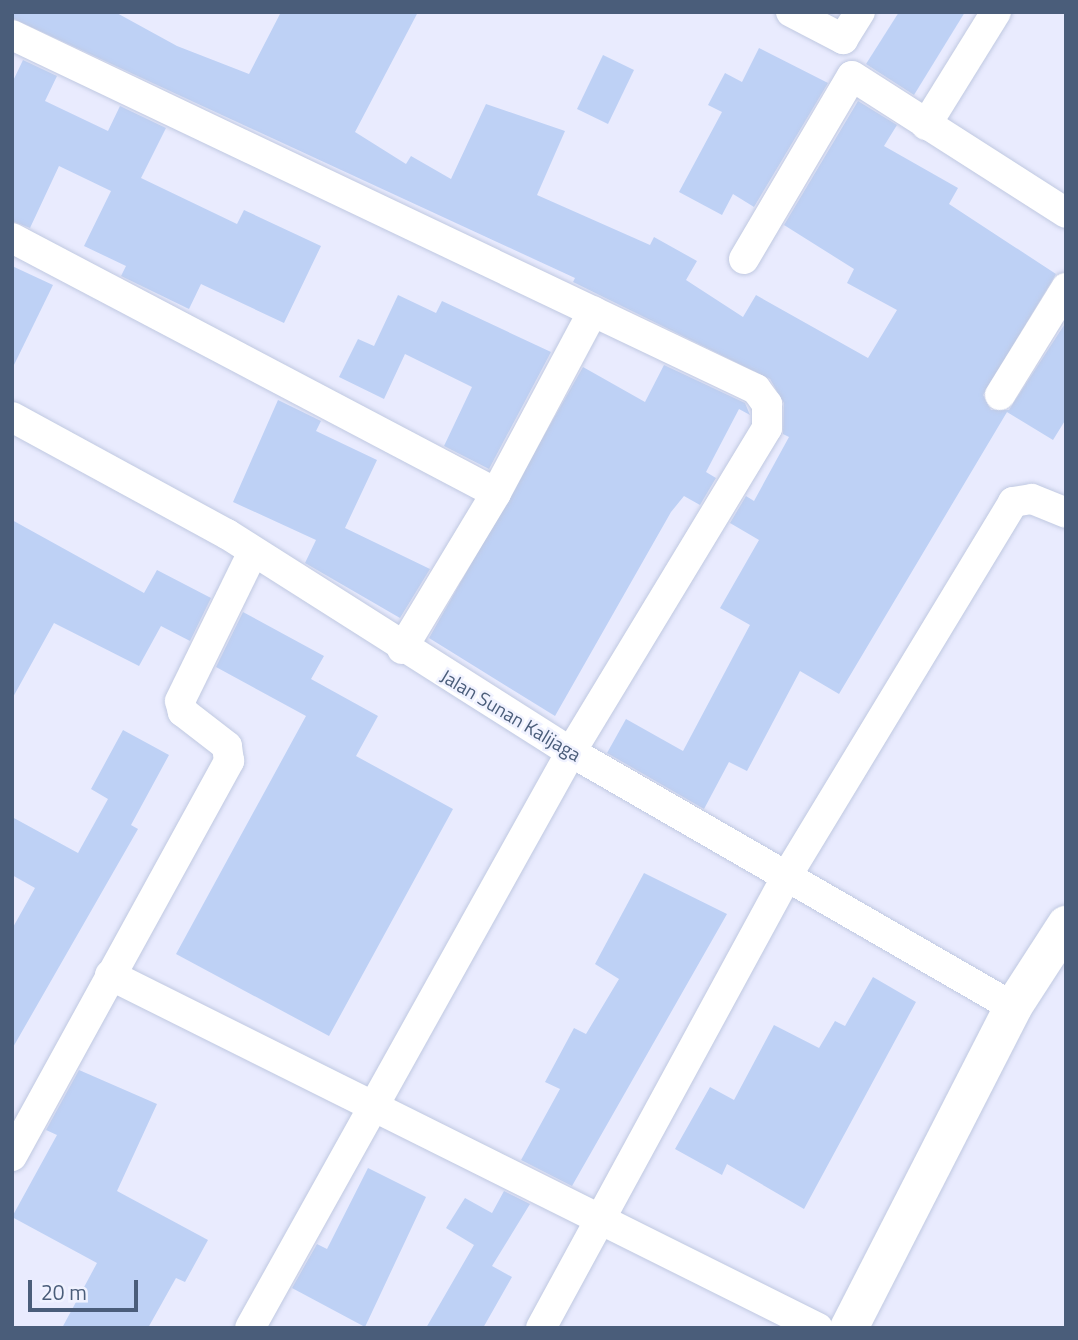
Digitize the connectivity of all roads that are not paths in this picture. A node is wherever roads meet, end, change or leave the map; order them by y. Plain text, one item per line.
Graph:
1 (791, 12) edge
2 (860, 12) edge
3 (996, 12) edge
4 (12, 35) edge
5 (926, 125) junction
6 (1066, 213) edge
7 (12, 238) edge
8 (744, 260) dead end
9 (1066, 288) edge
10 (593, 311) junction
11 (1000, 394) dead end
12 (12, 417) edge
13 (496, 493) junction
14 (1066, 513) edge
15 (253, 552) junction
16 (401, 649) junction
17 (571, 752) junction
18 (788, 874) junction
19 (1066, 925) edge
20 (110, 975) junction
21 (1013, 1007) junction
22 (374, 1108) junction
23 (12, 1156) edge
24 (597, 1220) junction
25 (250, 1328) edge
26 (541, 1328) edge
27 (818, 1328) edge
28 (849, 1328) edge

1 - 2 street
3 - 5 street
4 - 10 street
5 - 6 street
5 - 8 street
7 - 13 street
9 - 11 street
10 - 13 street
10 - 17 street
12 - 15 street, Jalan Sunan Kalijaga
13 - 16 street
14 - 18 street
15 - 16 street, Jalan Sunan Kalijaga
15 - 20 street
16 - 17 street, Jalan Sunan Kalijaga
17 - 18 street, Jalan Sunan Kalijaga
17 - 22 street
18 - 21 street, Jalan Sunan Kalijaga
18 - 24 street
19 - 21 main road
20 - 22 street
20 - 23 street
21 - 28 main road
22 - 24 street
22 - 25 street
24 - 26 street
24 - 27 street

